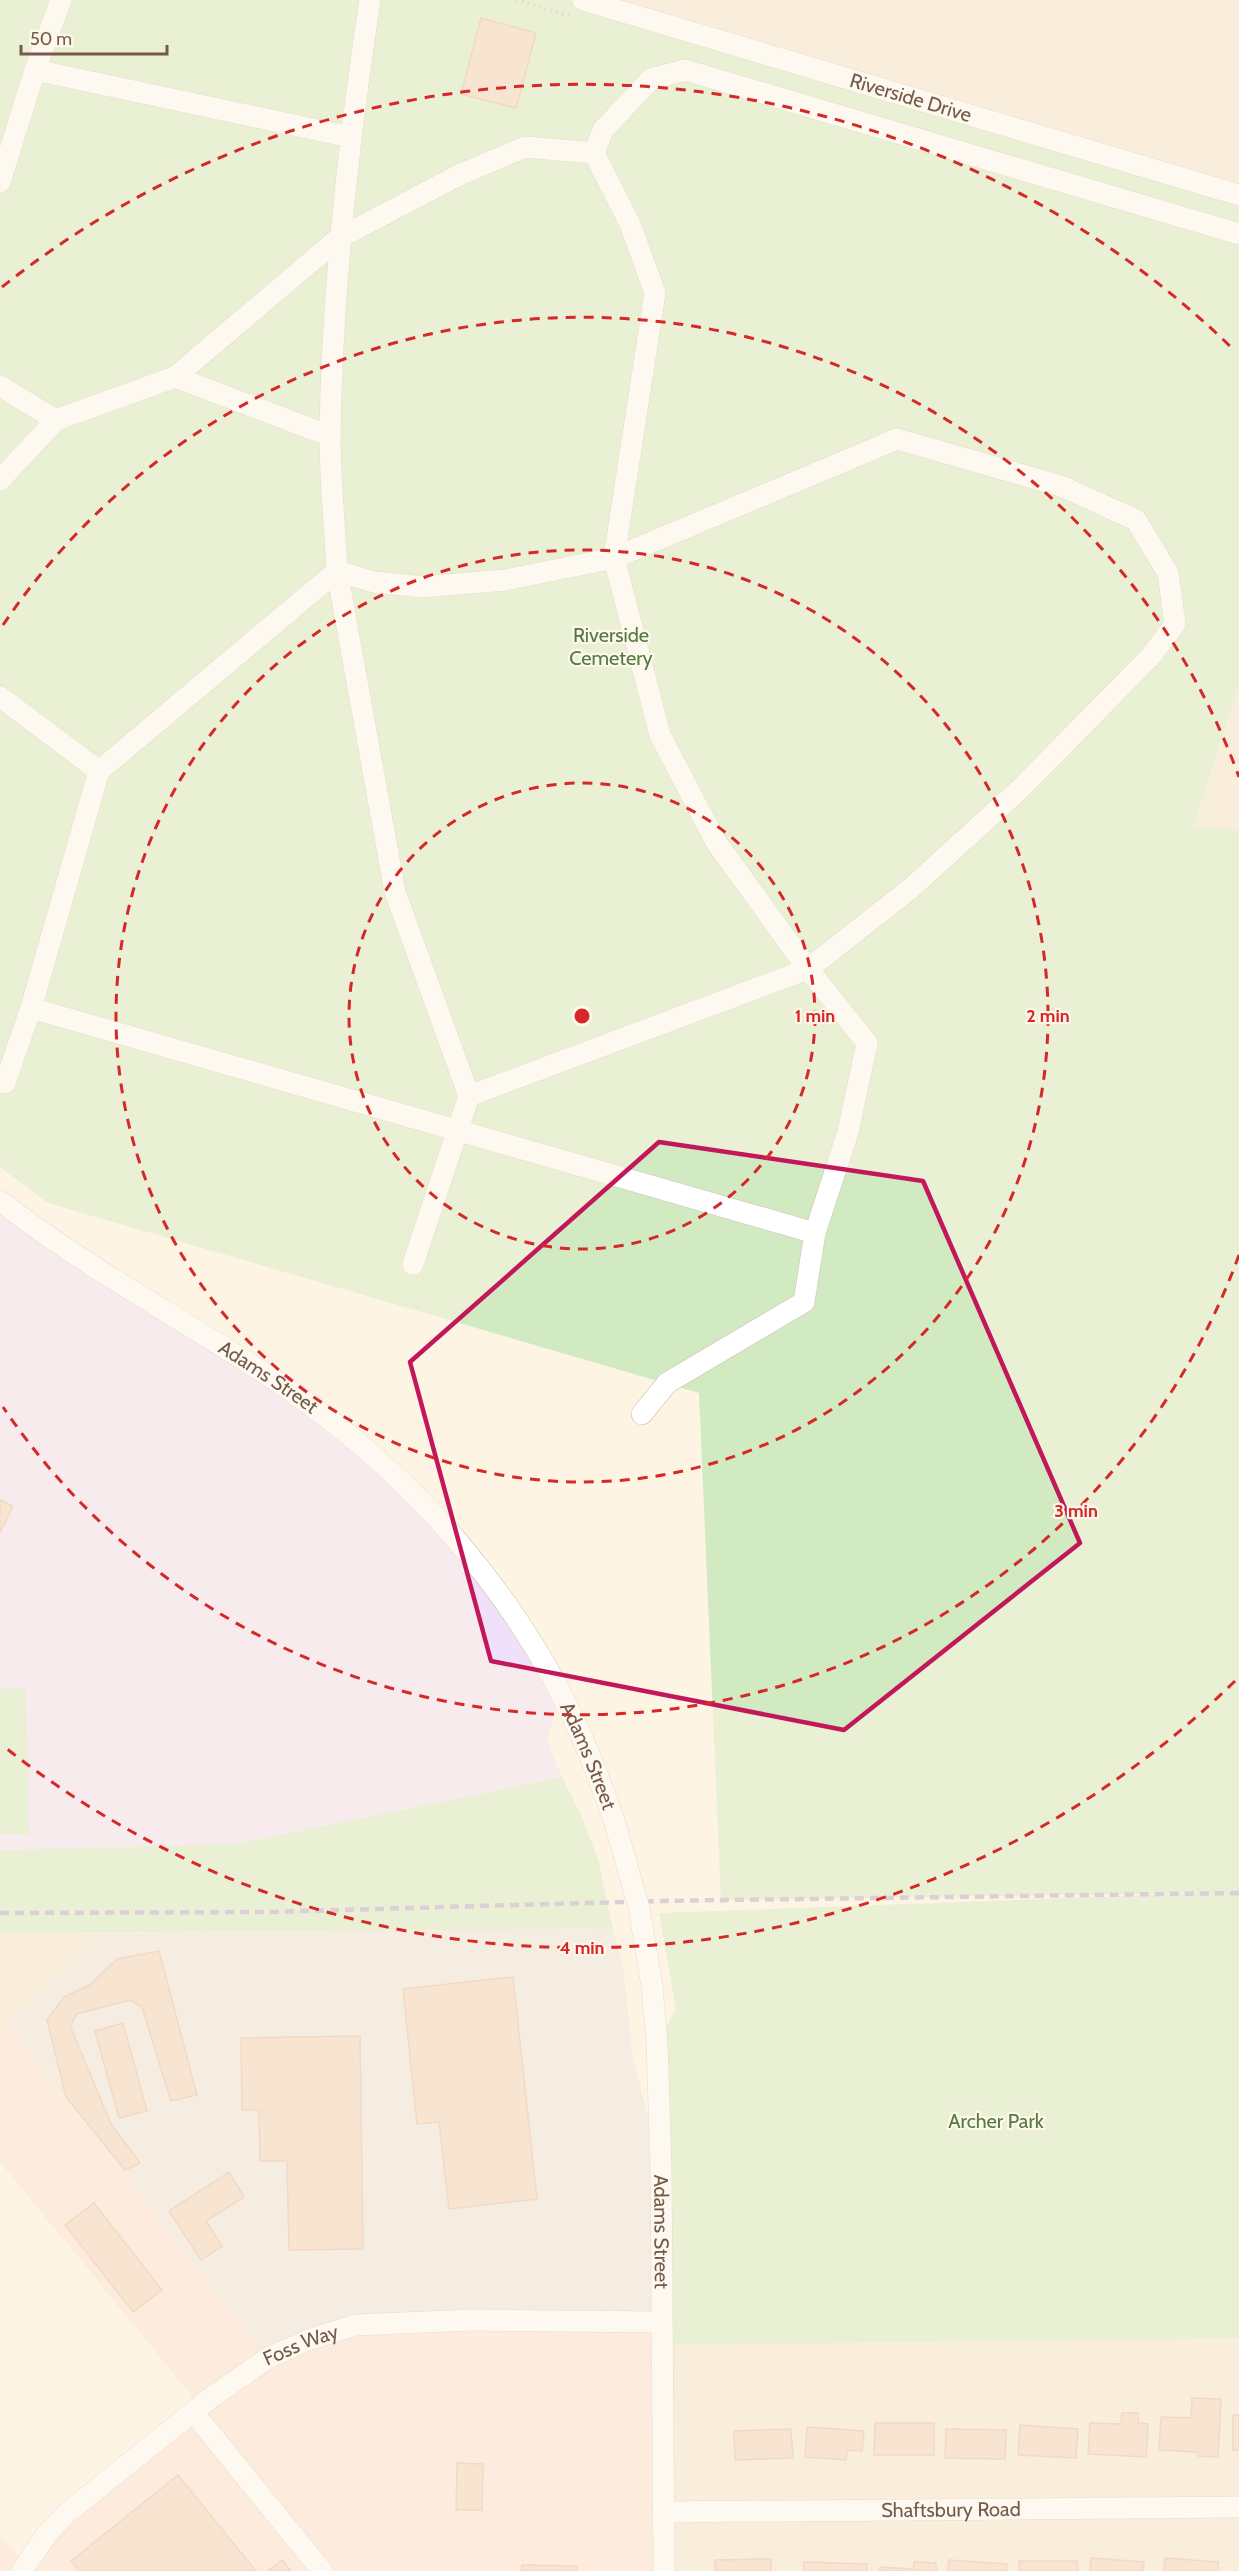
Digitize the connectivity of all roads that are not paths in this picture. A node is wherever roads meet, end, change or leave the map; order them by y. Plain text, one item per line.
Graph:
1 (61, 0) edge
2 (370, 0) edge
3 (583, 0) edge
4 (35, 70) junction
5 (350, 137) junction
6 (594, 153) junction
7 (0, 182) edge
8 (1239, 195) edge
9 (1239, 234) edge
10 (339, 238) junction
11 (175, 377) junction
12 (0, 386) edge
13 (56, 420) junction
14 (330, 436) junction
15 (0, 480) edge
16 (615, 558) junction
17 (337, 571) junction
18 (0, 697) edge
19 (99, 771) junction
20 (808, 969) junction
21 (31, 1008) junction
22 (5, 1083) dead end
23 (469, 1096) junction
24 (459, 1131) junction
25 (0, 1201) edge
26 (815, 1233) junction
27 (413, 1264) dead end
28 (642, 1414) dead end
29 (660, 2322) junction
30 (193, 2412) junction
31 (1239, 2506) edge
32 (663, 2512) junction
33 (30, 2568) edge
34 (322, 2571) edge
35 (664, 2571) edge

1 - 4 street
2 - 5 street
3 - 8 street, Riverside Drive
4 - 5 street
4 - 7 street
5 - 10 street
6 - 9 street
6 - 10 street
6 - 16 street
10 - 11 street
10 - 14 street
11 - 13 street
11 - 14 street
12 - 13 street
13 - 15 street
14 - 17 street
16 - 17 street
16 - 20 street
16 - 20 street
17 - 19 street
17 - 23 street
18 - 19 street
19 - 21 street
20 - 23 street
20 - 26 street
21 - 22 street
21 - 24 street
23 - 24 street
24 - 26 street
24 - 27 street
25 - 29 street, Adams Street, bridge
26 - 28 street
29 - 30 street, Foss Way
29 - 32 street, Adams Street
30 - 33 street, Foss Way
30 - 34 street
31 - 32 street, Shaftsbury Road
32 - 35 street, Adams Street

